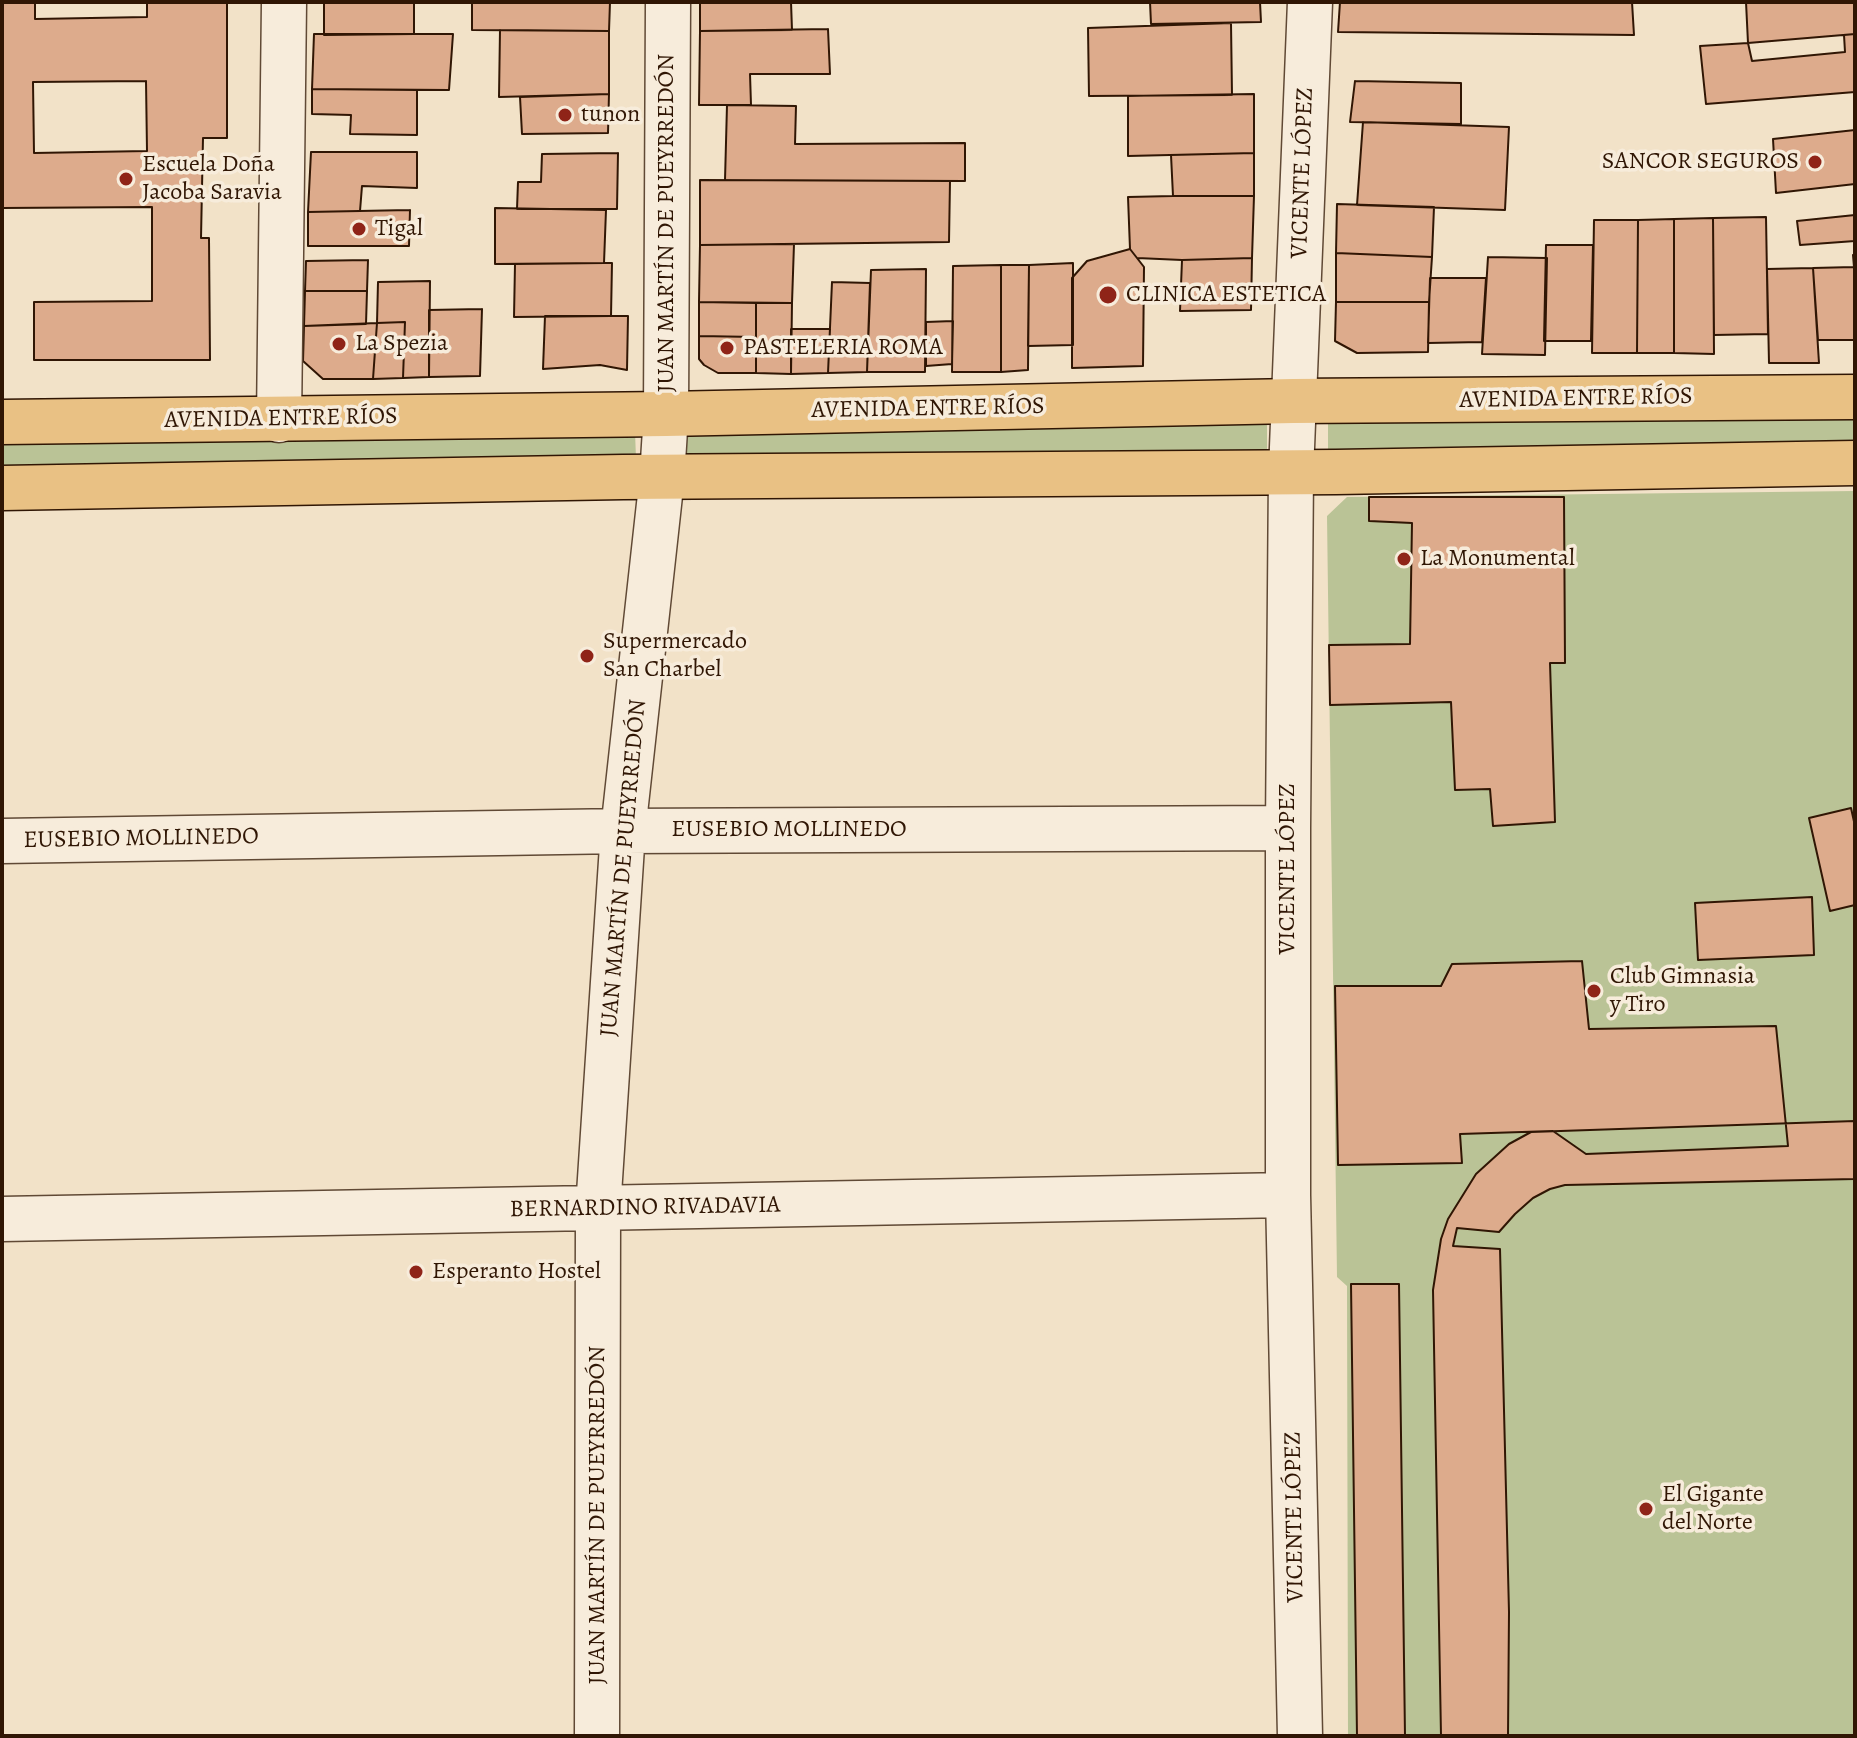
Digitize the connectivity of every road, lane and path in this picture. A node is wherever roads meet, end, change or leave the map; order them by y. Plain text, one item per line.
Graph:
1 (284, 2) edge
2 (668, 2) edge
3 (1310, 2) edge
4 (1855, 397) edge
5 (1293, 401) junction
6 (666, 414) junction
7 (279, 420) junction
8 (2, 422) edge
9 (1855, 463) edge
10 (1291, 472) junction
11 (662, 477) junction
12 (2, 488) edge
13 (1288, 828) junction
14 (623, 831) junction
15 (2, 841) edge
16 (1288, 1195) junction
17 (598, 1209) junction
18 (2, 1219) edge
19 (597, 1736) edge
20 (1300, 1736) edge

1 - 7 street
2 - 6 street, JUAN MARTÍN DE PUEYRREDÓN
3 - 5 street, VICENTE LÓPEZ
4 - 5 main road, AVENIDA ENTRE RÍOS
5 - 6 main road, AVENIDA ENTRE RÍOS
5 - 10 street, VICENTE LÓPEZ
6 - 7 main road, AVENIDA ENTRE RÍOS
6 - 11 street, JUAN MARTÍN DE PUEYRREDÓN
7 - 8 main road, AVENIDA ENTRE RÍOS
9 - 10 main road
10 - 11 main road
10 - 13 street, VICENTE LÓPEZ
11 - 12 main road
11 - 14 street, JUAN MARTÍN DE PUEYRREDÓN
13 - 14 street, EUSEBIO MOLLINEDO
13 - 16 street, VICENTE LÓPEZ
14 - 15 street, EUSEBIO MOLLINEDO
14 - 17 street, JUAN MARTÍN DE PUEYRREDÓN
16 - 17 street, BERNARDINO RIVADAVIA
16 - 20 street, VICENTE LÓPEZ
17 - 18 street, BERNARDINO RIVADAVIA
17 - 19 street, JUAN MARTÍN DE PUEYRREDÓN

